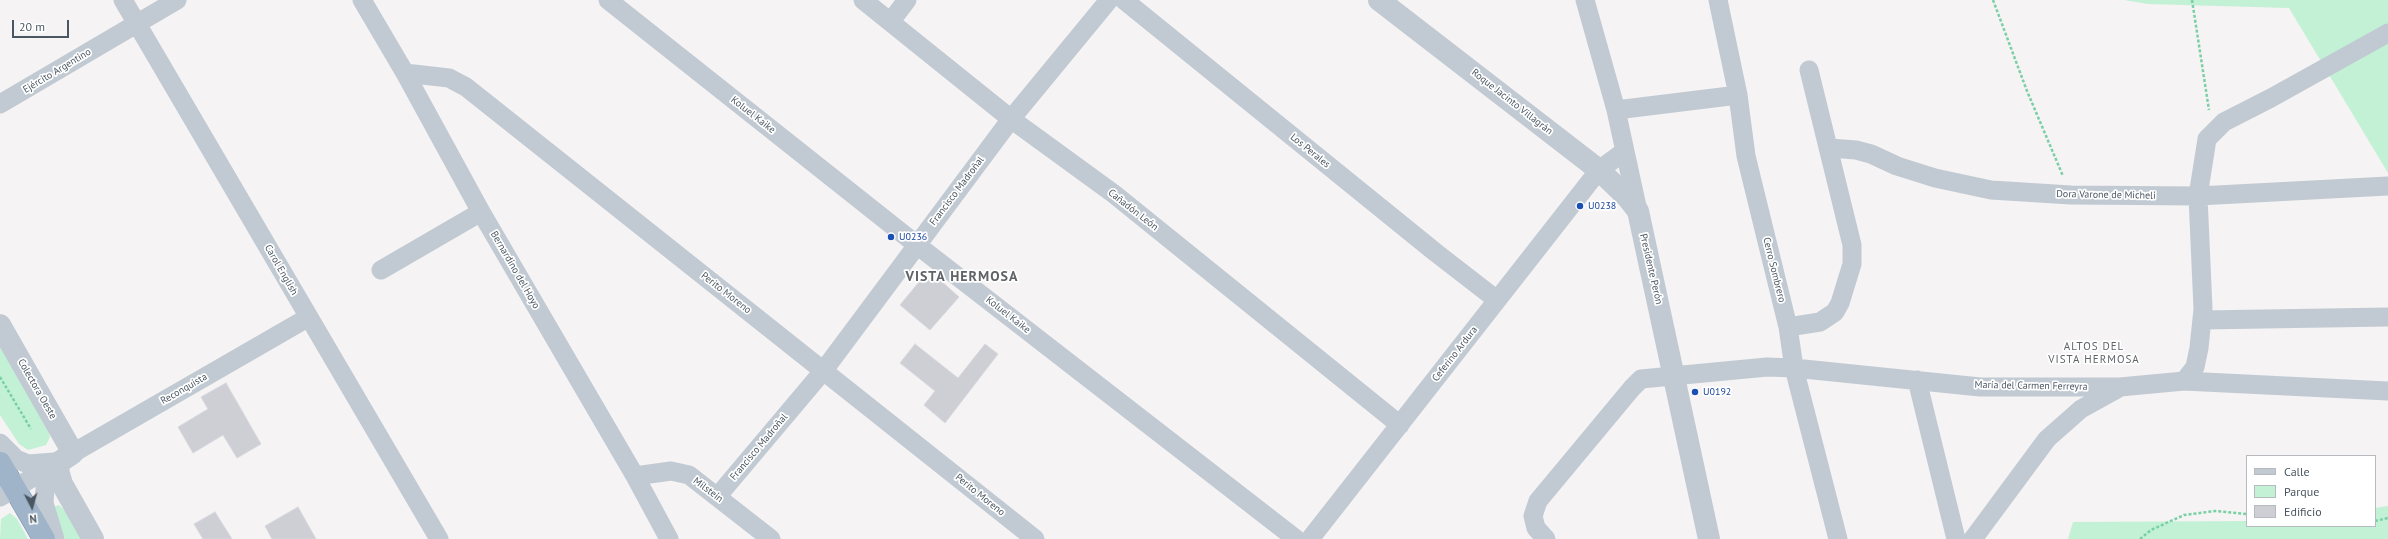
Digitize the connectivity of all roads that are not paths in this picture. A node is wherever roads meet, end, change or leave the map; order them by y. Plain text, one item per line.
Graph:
1 (122, 0) edge
2 (177, 0) edge
3 (362, 0) edge
4 (608, 0) edge
5 (863, 0) edge
6 (907, 0) edge
7 (1109, 0) edge
8 (1124, 0) edge
9 (1379, 0) edge
10 (1586, 0) edge
11 (1718, 0) edge
12 (891, 21) junction
13 (136, 24) junction
14 (2388, 33) edge
15 (1809, 70) dead end
16 (405, 73) junction
17 (1738, 95) junction
18 (0, 104) edge
19 (1616, 110) junction
20 (1011, 119) junction
21 (1830, 148) junction
22 (1625, 151) junction
23 (1599, 170) junction
24 (2388, 186) edge
25 (2198, 196) junction
26 (1638, 211) junction
27 (481, 212) junction
28 (917, 245) junction
29 (381, 270) dead end
30 (1497, 300) junction
31 (309, 317) junction
32 (2388, 317) edge
33 (2202, 320) junction
34 (0, 325) edge
35 (1788, 326) junction
36 (1794, 368) junction
37 (824, 370) junction
38 (1675, 376) junction
39 (1917, 380) junction
40 (2184, 381) junction
41 (2120, 387) junction
42 (2388, 392) edge
43 (1400, 425) junction
44 (0, 442) edge
45 (67, 457) junction
46 (0, 464) edge
47 (635, 476) junction
48 (7, 492) edge
49 (717, 497) junction
50 (44, 539) edge
51 (55, 539) edge
52 (93, 539) edge
53 (439, 539) edge
54 (669, 539) edge
55 (771, 539) edge
56 (1035, 539) edge
57 (1296, 539) edge
58 (1310, 539) edge
59 (1546, 539) edge
60 (1710, 539) edge
61 (1838, 539) edge
62 (1956, 539) edge
63 (1973, 539) edge

1 - 13 street, Carol English
2 - 13 street, Ejército Argentino
3 - 16 street, Bernardino del Hoyo
4 - 28 street, Koluel Kaike
5 - 12 street, Cañadón León
6 - 12 street
7 - 20 street, Francisco Madroñal
8 - 30 street, Los Perales
9 - 23 street, Roque Jacinto Villagrán
10 - 19 street, Presidente Perón
11 - 17 street, Cerro Sombrero
12 - 20 street, Cañadón León
13 - 18 street, Ejército Argentino
13 - 31 street, Carol English
14 - 25 street
15 - 21 street
16 - 27 street, Bernardino del Hoyo
16 - 37 street, Perito Moreno
17 - 19 street
17 - 35 street, Cerro Sombrero
19 - 22 street, Presidente Perón
20 - 28 street, Francisco Madroñal
20 - 43 street, Cañadón León
21 - 25 street, Dora Varone de Micheli
21 - 35 street
22 - 23 street, Ceferino Ardura
22 - 26 street, Presidente Perón
23 - 26 street, Roque Jacinto Villagrán
23 - 30 street, Ceferino Ardura
24 - 25 street, Dora Varone de Micheli
25 - 33 street
26 - 38 street, Presidente Perón
27 - 29 street
27 - 47 street, Bernardino del Hoyo
28 - 37 street, Francisco Madroñal
28 - 57 street, Koluel Kaike
30 - 43 street, Ceferino Ardura
31 - 45 street, Reconquista
31 - 53 street, Carol English
32 - 33 street
33 - 40 street
34 - 45 street, Colectora Oeste
35 - 36 street, Cerro Sombrero
36 - 38 street, María del Carmen Ferreyra
36 - 39 street, María del Carmen Ferreyra
36 - 61 street, Cerro Sombrero
37 - 49 street, Francisco Madroñal
37 - 56 street, Perito Moreno
38 - 59 street, María del Carmen Ferreyra
38 - 60 street, Presidente Perón
39 - 41 street, María del Carmen Ferreyra
39 - 62 street
40 - 41 street, María del Carmen Ferreyra
40 - 42 street, María del Carmen Ferreyra
41 - 63 street
43 - 58 street, Ceferino Ardura
44 - 45 street, Reconquista
45 - 48 street, Reconquista
45 - 51 street, Reconquista
45 - 52 street, Colectora Oeste
46 - 48 highway
47 - 49 street, Milstein
47 - 54 street, Bernardino del Hoyo
48 - 50 highway
49 - 55 street, Milstein

